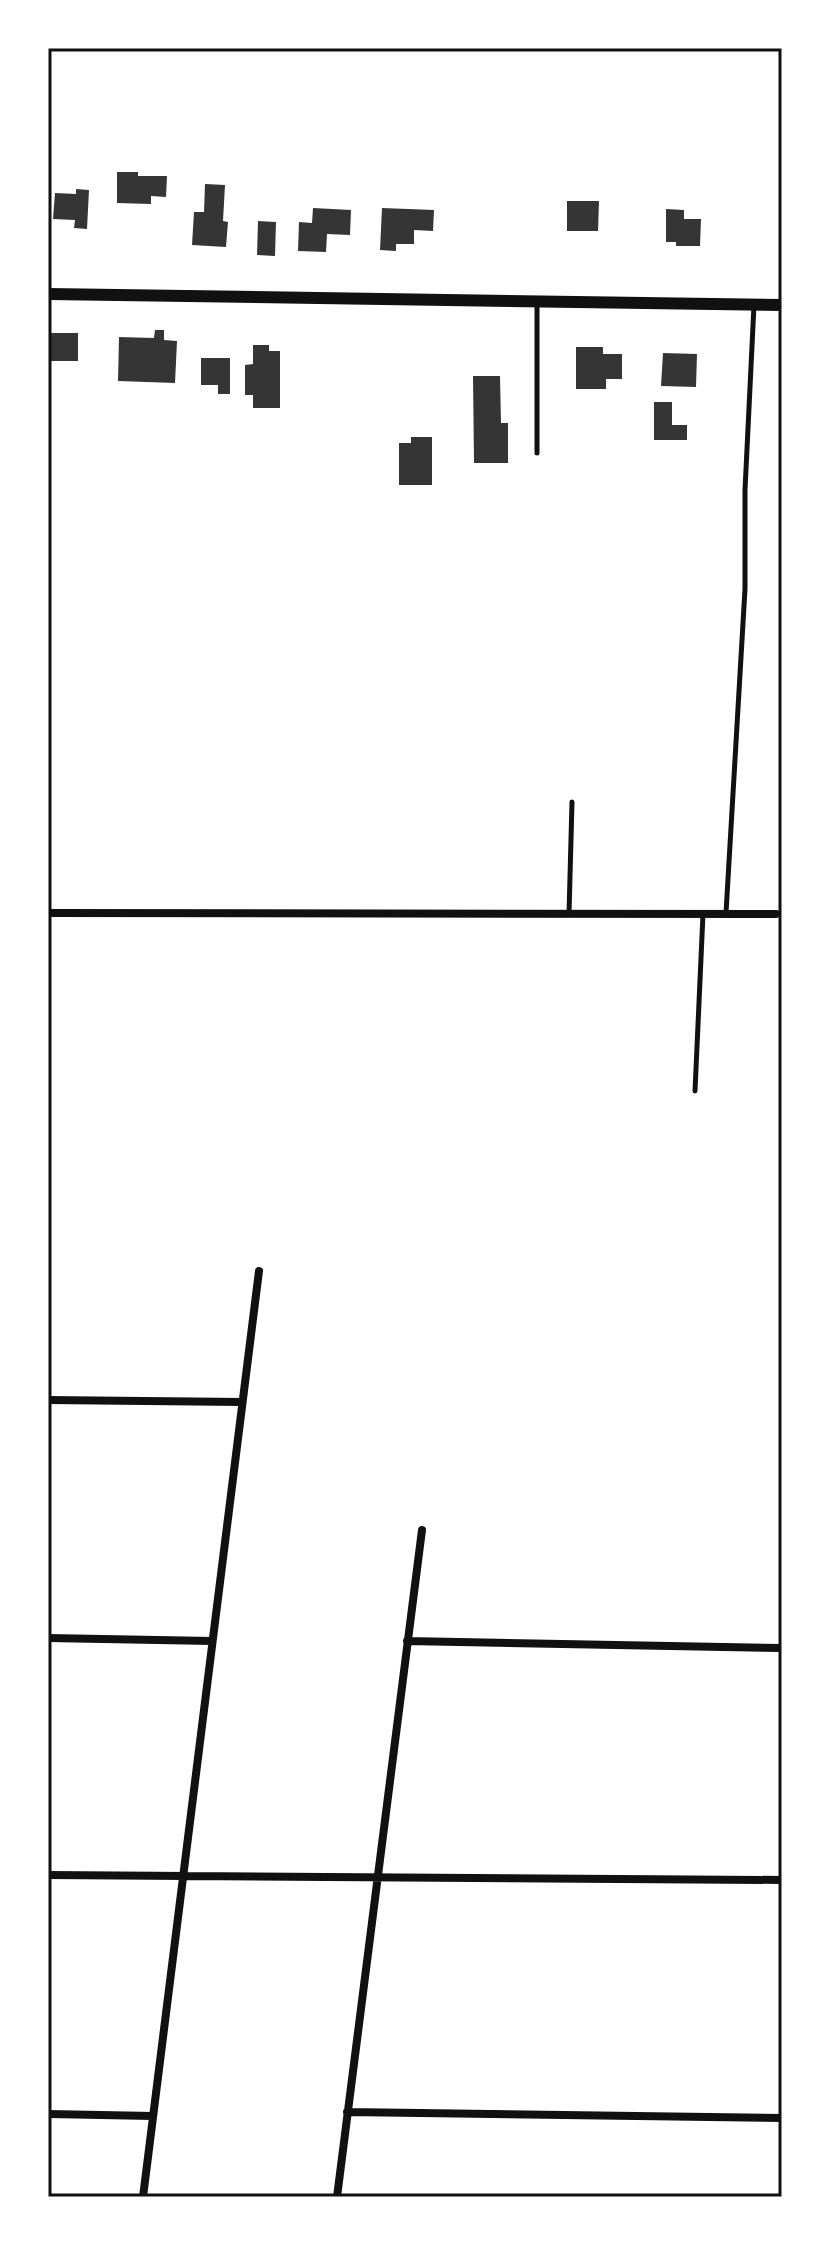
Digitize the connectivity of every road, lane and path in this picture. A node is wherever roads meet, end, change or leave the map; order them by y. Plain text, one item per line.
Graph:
1 (48, 294) edge
2 (537, 301) junction
3 (754, 305) junction
4 (782, 305) edge
5 (537, 453) dead end
6 (572, 802) dead end
7 (48, 913) edge
8 (569, 914) junction
9 (703, 914) junction
10 (726, 914) junction
11 (776, 914) dead end
12 (695, 1091) dead end
13 (259, 1271) dead end
14 (48, 1400) edge
15 (242, 1402) junction
16 (422, 1530) dead end
17 (48, 1638) edge
18 (212, 1641) junction
19 (407, 1641) junction
20 (782, 1648) edge
21 (48, 1875) edge
22 (183, 1877) junction
23 (378, 1878) junction
24 (782, 1880) edge
25 (347, 2112) junction
26 (48, 2114) edge
27 (153, 2116) junction
28 (782, 2118) edge
29 (143, 2197) edge
30 (337, 2197) edge

1 - 2 street
2 - 3 street
2 - 5 lane
3 - 4 street
3 - 10 lane
6 - 8 lane
7 - 8 street
8 - 9 street
9 - 10 street
9 - 12 lane
10 - 11 street
13 - 15 street
14 - 15 street
15 - 18 street
16 - 19 street
17 - 18 street
18 - 22 street
19 - 20 street
19 - 23 street
21 - 22 street
22 - 23 street
22 - 27 street
23 - 24 street
23 - 25 street
25 - 28 street
25 - 30 street
26 - 27 street
27 - 29 street

